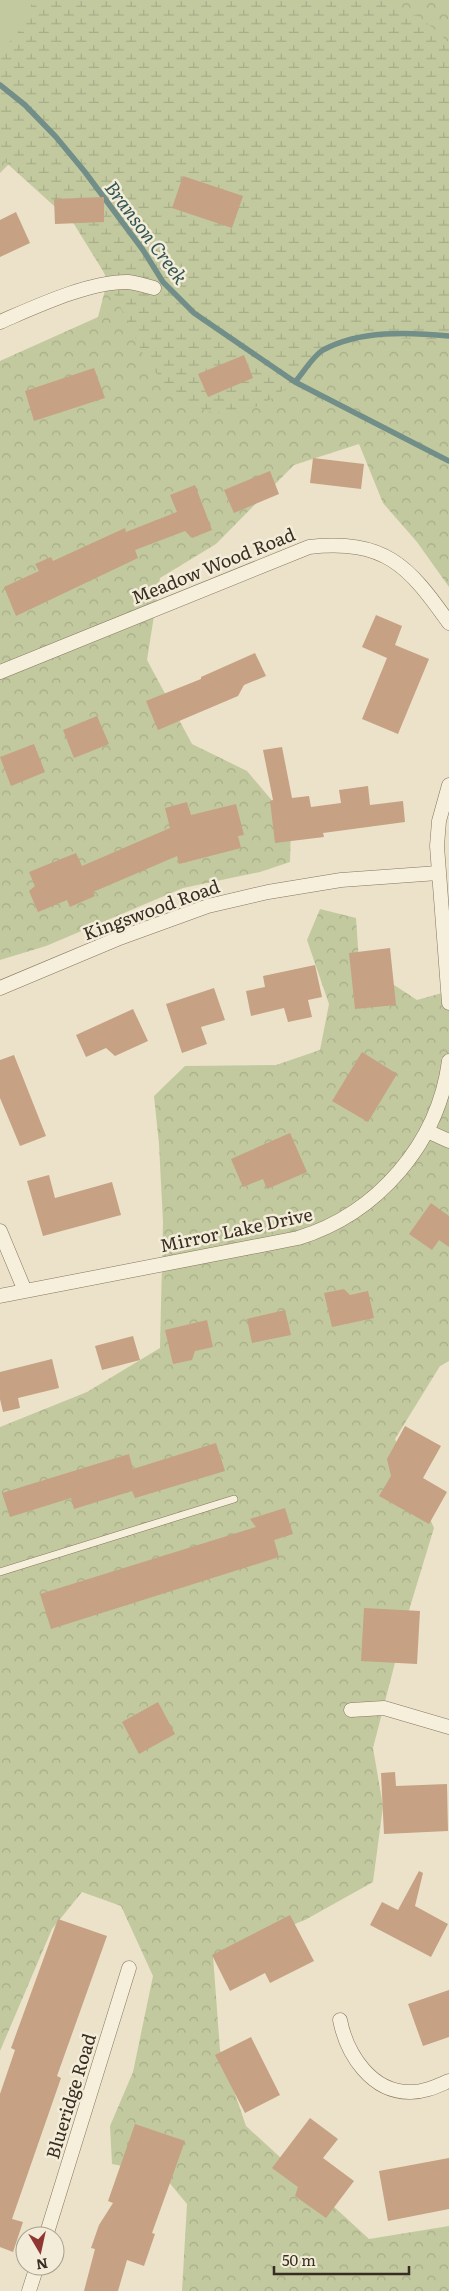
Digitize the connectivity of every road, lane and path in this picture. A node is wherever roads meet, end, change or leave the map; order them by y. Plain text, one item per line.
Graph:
1 (154, 288) dead end
2 (0, 322) edge
3 (449, 623) edge
4 (0, 672) edge
5 (449, 785) edge
6 (438, 873) junction
7 (0, 988) edge
8 (449, 1003) edge
9 (449, 1061) edge
10 (427, 1131) junction
11 (449, 1141) edge
12 (0, 1231) edge
13 (24, 1291) junction
14 (0, 1296) edge
15 (234, 1499) dead end
16 (0, 1572) edge
17 (351, 1710) dead end
18 (449, 1727) edge
19 (129, 1968) dead end
20 (340, 2020) dead end
21 (449, 2081) edge
22 (49, 2226) edge
23 (34, 2276) edge
24 (29, 2291) edge

1 - 2 street
3 - 4 street, Meadow Wood Road
5 - 6 street
6 - 7 street, Kingswood Road
6 - 8 street
9 - 10 street, Mirror Lake Drive
10 - 11 street
10 - 13 street, Mirror Lake Drive
12 - 13 street
13 - 14 street, Mirror Lake Drive
15 - 16 lane
17 - 18 street
19 - 22 street, Blueridge Road
20 - 21 street
23 - 24 street

